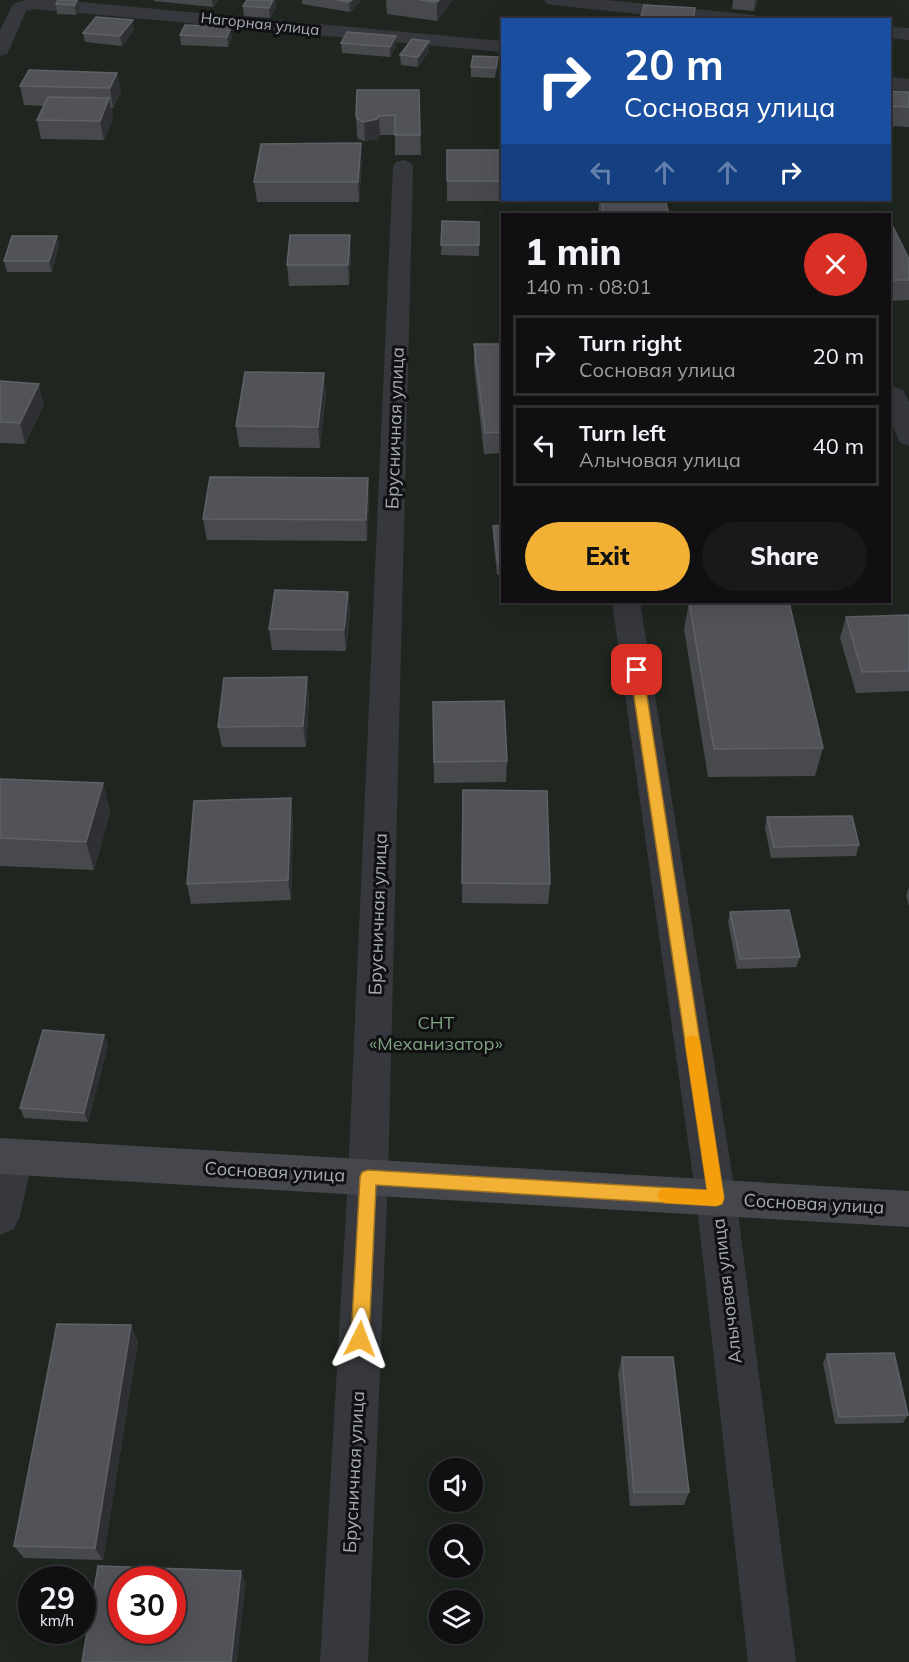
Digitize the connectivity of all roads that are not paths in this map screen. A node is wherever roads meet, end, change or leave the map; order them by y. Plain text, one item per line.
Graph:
1 (553, 0) edge
2 (734, 18) edge
3 (891, 33) edge
4 (909, 34) edge
5 (501, 47) edge
6 (0, 50) edge
7 (891, 83) edge
8 (909, 85) edge
9 (403, 166) dead end
10 (894, 395) dead end
11 (909, 438) edge
12 (626, 603) edge
13 (7, 1156) edge
14 (368, 1177) junction
15 (716, 1198) junction
16 (909, 1209) edge
17 (0, 1216) edge
18 (344, 1662) edge
19 (772, 1662) edge

1 - 2 street
3 - 4 street
5 - 6 street, Нагорная улица
7 - 8 street
9 - 14 street, Брусничная улица
10 - 11 street
12 - 15 street, Алычовая улица
13 - 14 street, Сосновая улица
13 - 17 street
14 - 15 street, Сосновая улица
14 - 18 street, Брусничная улица
15 - 16 street, Сосновая улица
15 - 19 street, Алычовая улица

